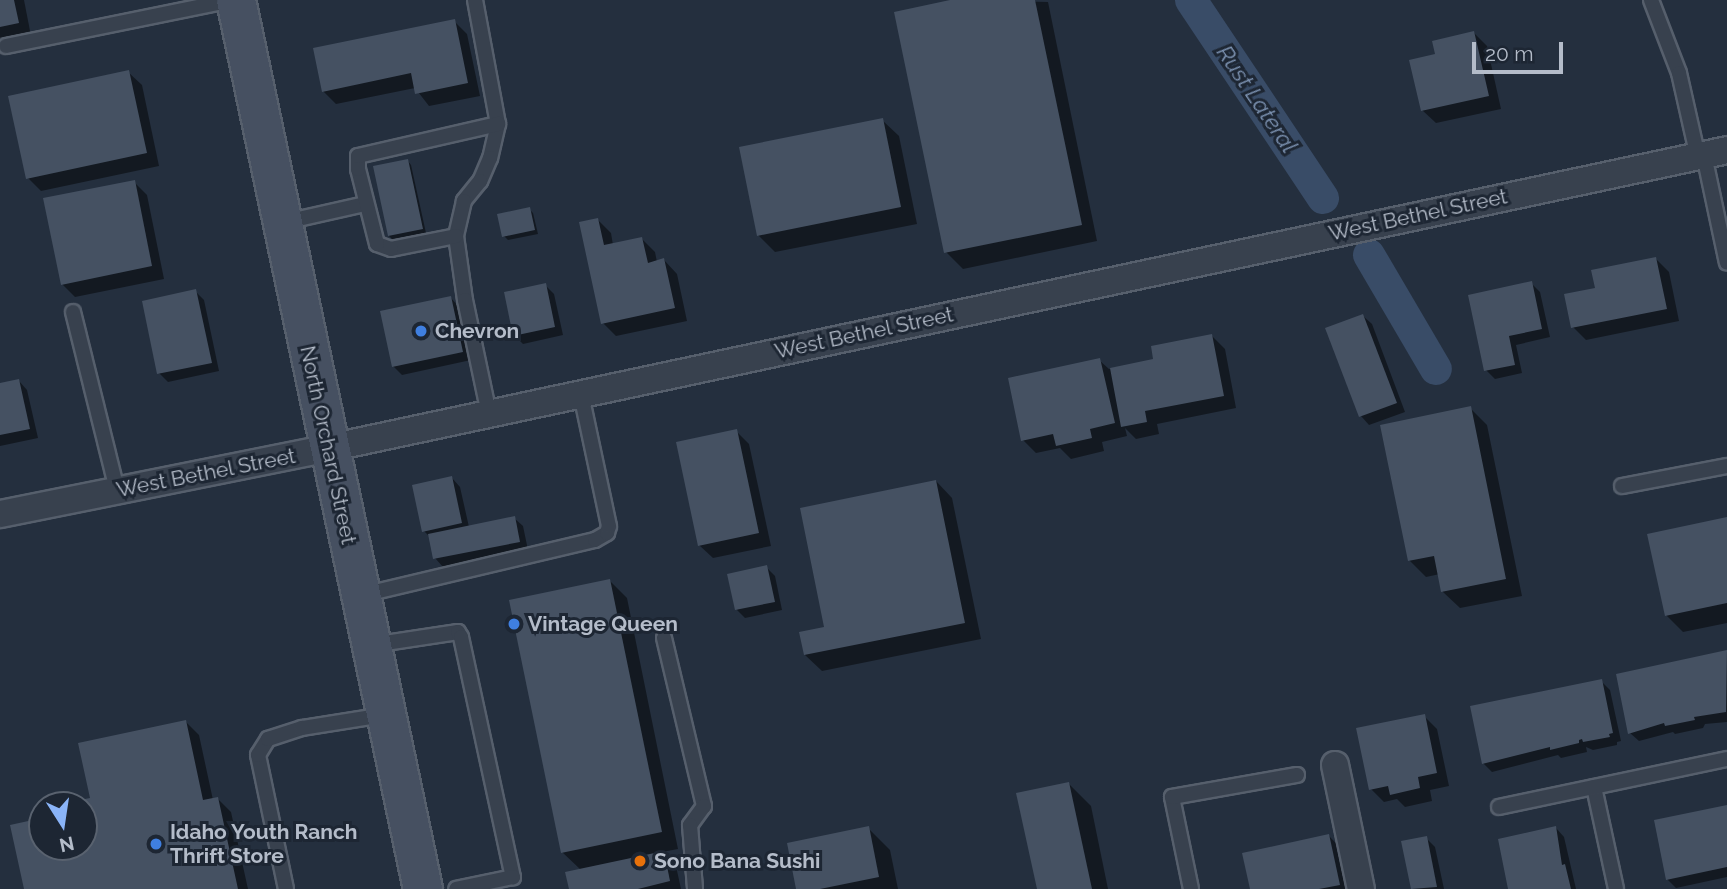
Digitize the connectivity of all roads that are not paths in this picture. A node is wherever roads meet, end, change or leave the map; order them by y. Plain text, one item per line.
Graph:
1 (234, 0) edge
2 (475, 0) edge
3 (1651, 0) edge
4 (6, 46) dead end
5 (498, 124) junction
6 (1710, 154) edge
7 (365, 204) junction
8 (282, 223) junction
9 (456, 236) junction
10 (1727, 263) edge
11 (73, 312) dead end
12 (581, 394) junction
13 (489, 414) junction
14 (329, 448) junction
15 (1727, 466) edge
16 (1622, 486) dead end
17 (117, 490) junction
18 (0, 514) edge
19 (360, 596) junction
20 (664, 638) dead end
21 (371, 645) junction
22 (386, 715) junction
23 (1727, 759) edge
24 (1335, 765) dead end
25 (1297, 775) dead end
26 (1594, 787) junction
27 (1499, 807) dead end
28 (515, 883) edge
29 (286, 889) edge
30 (423, 889) edge
31 (456, 889) edge
32 (695, 889) edge
33 (1191, 889) edge
34 (1361, 889) edge
35 (1616, 889) edge

1 - 4 lane
1 - 8 main road, North Orchard Street
2 - 5 lane
3 - 6 lane
5 - 7 lane
5 - 9 lane
6 - 10 lane
6 - 12 street, West Bethel Street
7 - 8 lane
7 - 9 lane
8 - 14 main road, North Orchard Street
9 - 13 lane
11 - 17 lane
12 - 13 street, West Bethel Street
12 - 19 lane
13 - 14 street, West Bethel Street
14 - 17 street, West Bethel Street
14 - 19 main road, North Orchard Street
15 - 16 lane
17 - 18 street, West Bethel Street
19 - 21 main road, North Orchard Street
20 - 32 lane
21 - 22 main road, North Orchard Street
21 - 28 lane
22 - 29 lane
22 - 30 main road, North Orchard Street
23 - 26 lane
24 - 34 street
25 - 33 lane
26 - 27 lane
26 - 35 lane
28 - 31 lane

